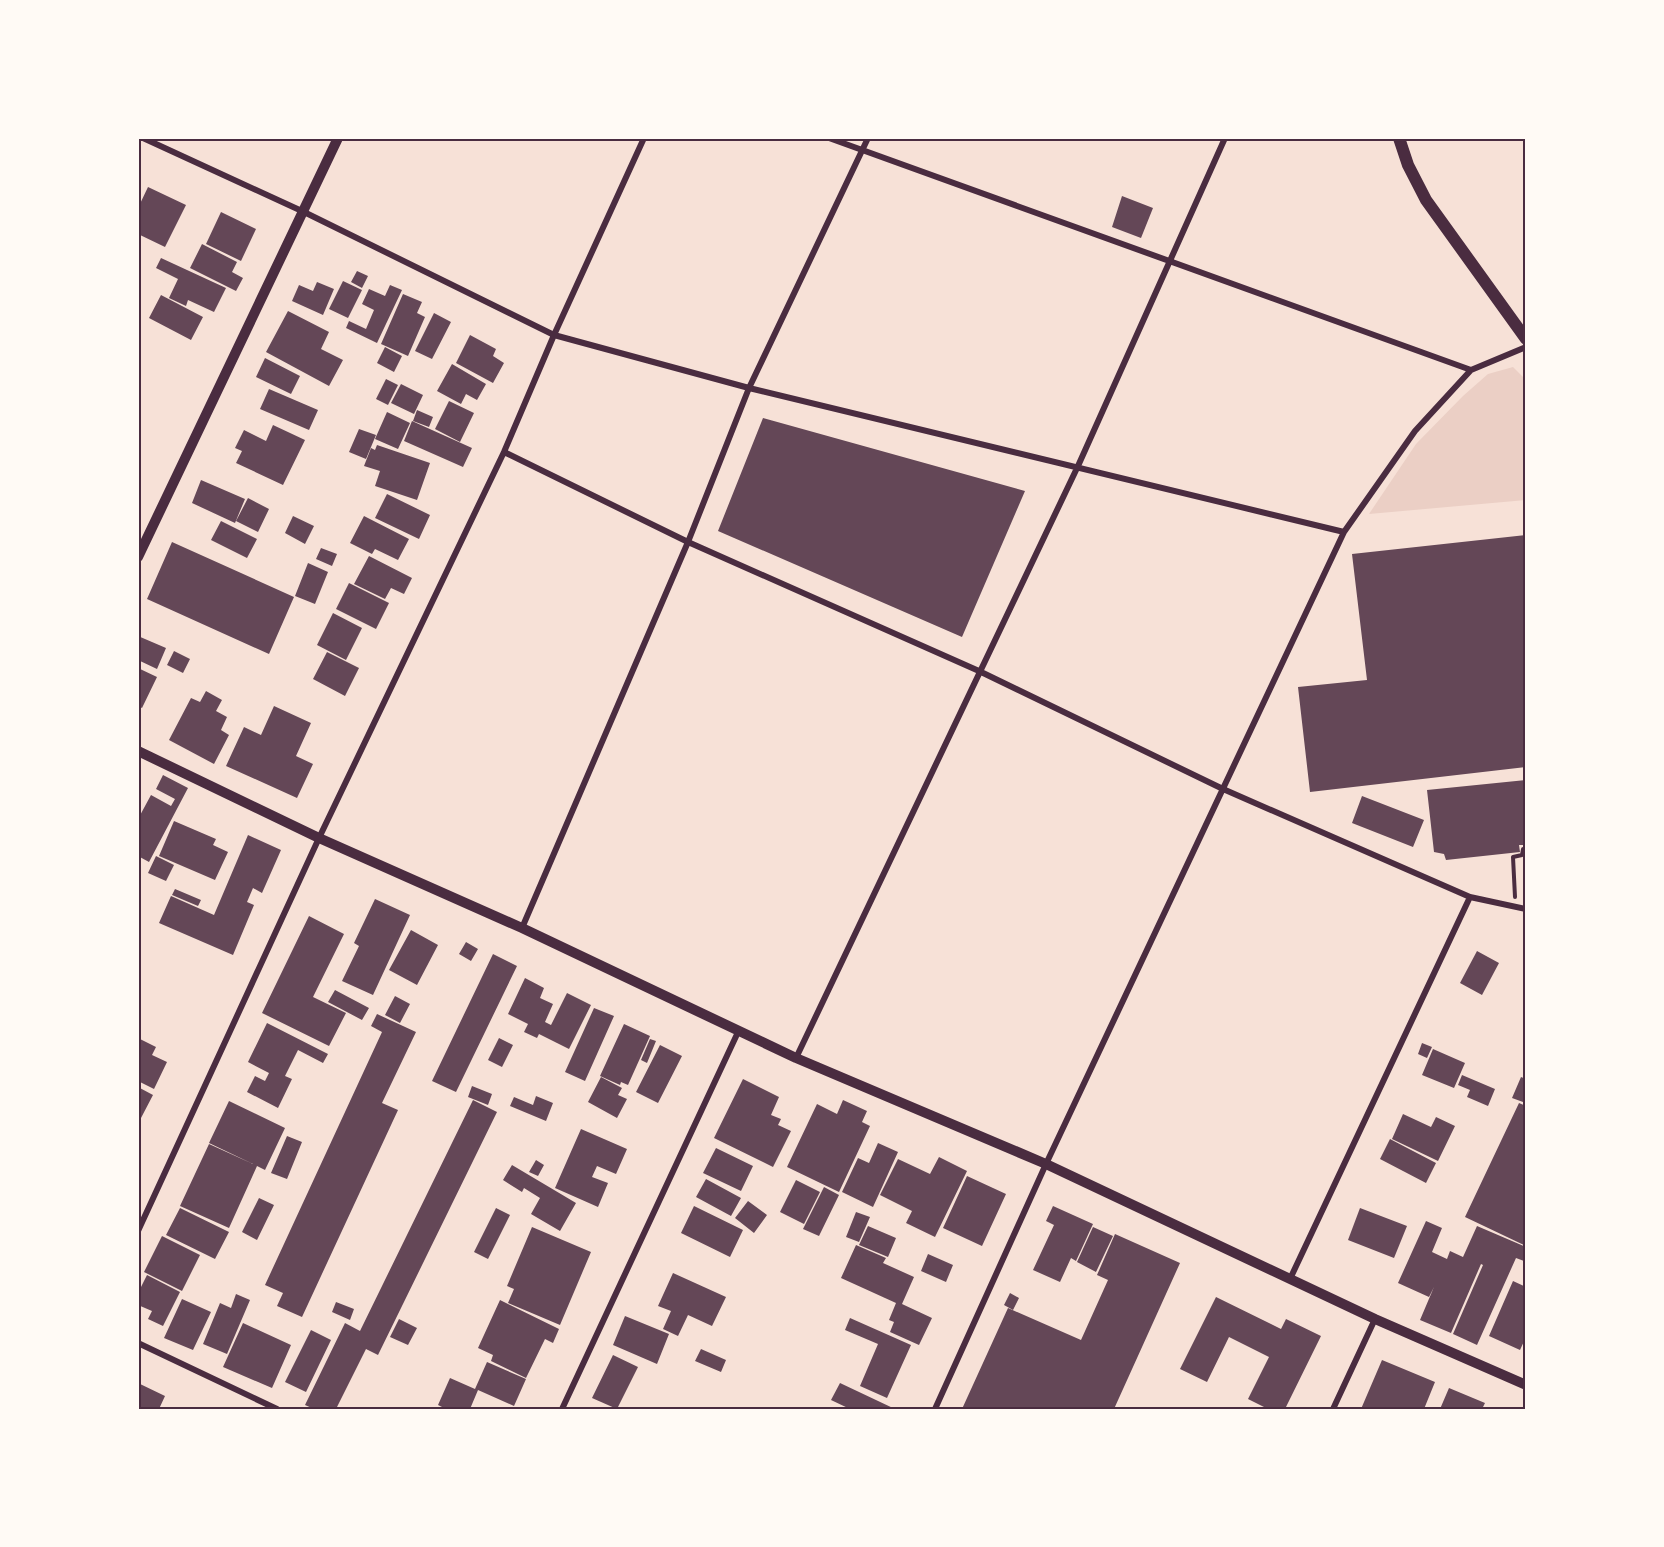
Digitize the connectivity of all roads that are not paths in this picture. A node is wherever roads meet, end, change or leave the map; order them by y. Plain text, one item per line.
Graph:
1 (143, 138) edge
2 (338, 138) edge
3 (644, 138) edge
4 (829, 138) edge
5 (868, 138) edge
6 (1225, 138) edge
7 (1400, 138) edge
8 (862, 150) junction
9 (304, 212) junction
10 (1168, 261) junction
11 (554, 335) junction
12 (1526, 339) edge
13 (1526, 347) edge
14 (1471, 370) junction
15 (749, 388) junction
16 (504, 452) junction
17 (1078, 466) junction
18 (1344, 532) junction
19 (688, 542) junction
20 (138, 557) edge
21 (979, 671) junction
22 (138, 751) edge
23 (1223, 789) junction
24 (319, 837) junction
25 (1470, 897) junction
26 (1526, 909) edge
27 (522, 928) junction
28 (739, 1029) junction
29 (796, 1058) junction
30 (1046, 1164) junction
31 (138, 1232) edge
32 (1290, 1279) junction
33 (1375, 1319) junction
34 (138, 1343) edge
35 (1526, 1385) edge
36 (277, 1409) edge
37 (562, 1409) edge
38 (935, 1409) edge
39 (1333, 1409) edge

1 - 9 street
2 - 9 street
3 - 11 street
4 - 8 street
5 - 8 street
6 - 10 street
7 - 12 main road
8 - 10 street
8 - 15 street
9 - 11 street
9 - 20 street
10 - 14 street
10 - 17 street
11 - 15 street
11 - 16 street
13 - 14 street
14 - 18 street
15 - 17 street
15 - 19 street
16 - 19 street
16 - 24 street
17 - 18 street
17 - 21 street
18 - 23 street
19 - 21 street
19 - 27 street
21 - 23 street
21 - 29 street
22 - 24 street
23 - 25 street
23 - 30 street
24 - 27 street
24 - 31 street
25 - 26 street
25 - 32 street
27 - 28 street
28 - 29 street
28 - 37 street
29 - 30 street
30 - 32 street
30 - 38 street
32 - 33 street
33 - 35 street
33 - 39 street
34 - 36 street

